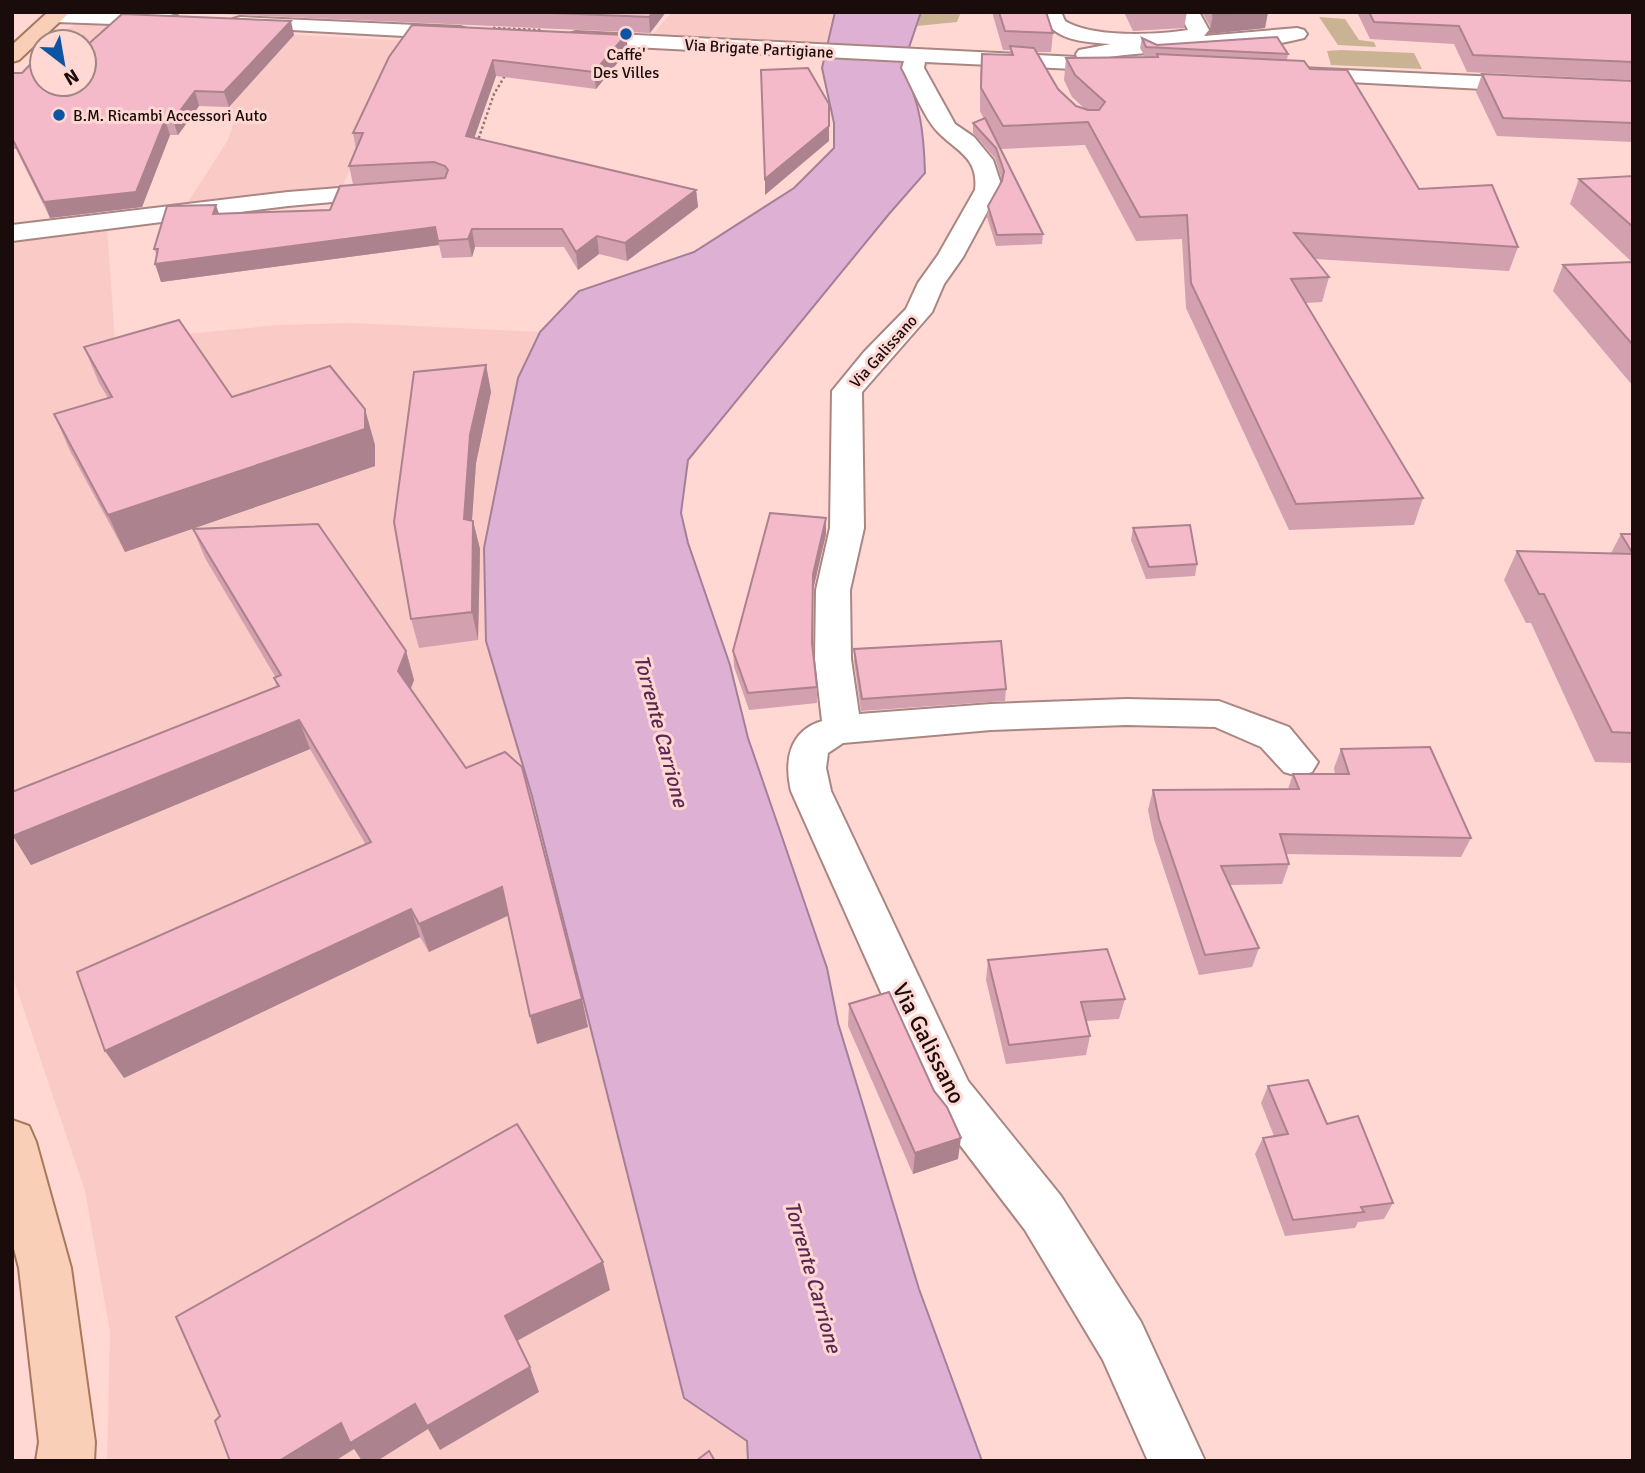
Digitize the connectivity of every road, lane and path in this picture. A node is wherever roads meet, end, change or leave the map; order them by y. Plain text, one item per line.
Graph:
1 (1051, 12) edge
2 (1110, 12) edge
3 (1189, 12) edge
4 (1284, 12) edge
5 (55, 16) edge
6 (571, 20) edge
7 (192, 21) edge
8 (217, 22) edge
9 (12, 30) edge
10 (477, 34) edge
11 (1297, 34) junction
12 (549, 37) junction
13 (1123, 44) junction
14 (12, 56) edge
15 (929, 57) junction
16 (1155, 67) edge
17 (1049, 68) junction
18 (1280, 73) edge
19 (1326, 75) junction
20 (1633, 90) edge
21 (474, 151) edge
22 (412, 190) edge
23 (12, 233) edge
24 (842, 729) junction
25 (1298, 762) dead end
26 (12, 1142) edge
27 (65, 1461) edge
28 (1177, 1461) edge

1 - 13 street
2 - 13 street
3 - 13 street
4 - 11 street
5 - 7 street
5 - 9 main road
5 - 14 main road
6 - 12 street
8 - 10 street
11 - 13 street
11 - 19 street
12 - 15 street, Via Brigate Partigiane
12 - 21 path
13 - 17 street
15 - 17 street, Via Brigate Partigiane
15 - 24 street, Via Galissano
16 - 17 street, Via Brigate Partigiane
18 - 19 street
19 - 20 street
22 - 23 street
24 - 25 street, Via Galissano
24 - 28 street, Via Galissano
26 - 27 main road

